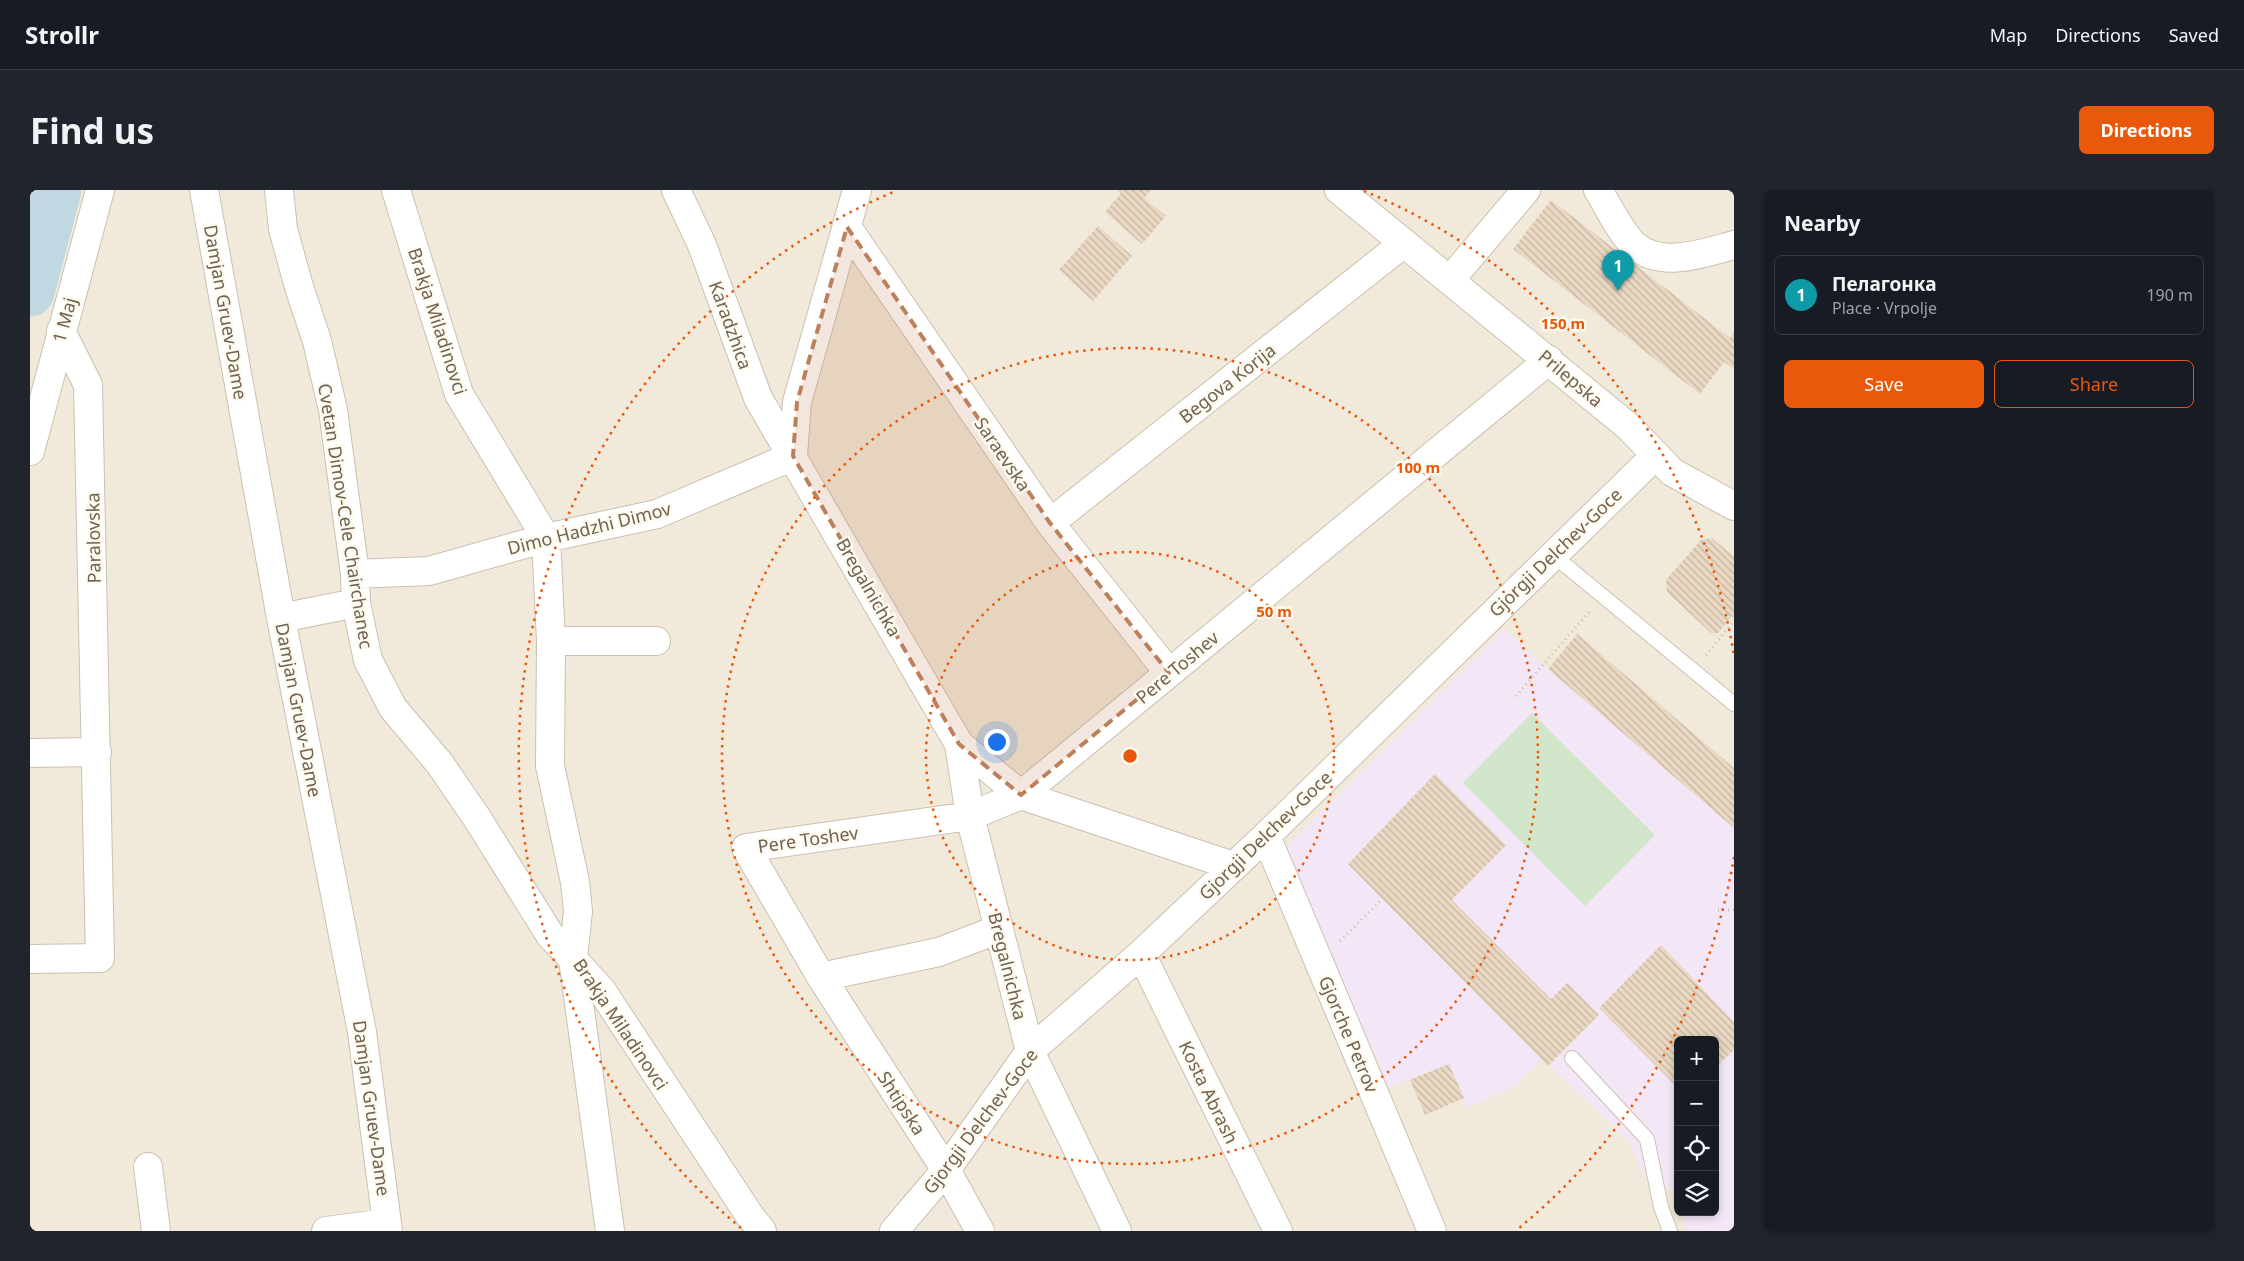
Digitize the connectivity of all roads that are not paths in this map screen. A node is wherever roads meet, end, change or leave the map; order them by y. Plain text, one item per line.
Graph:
1 (100, 190) edge
2 (204, 190) edge
3 (279, 190) edge
4 (396, 190) edge
5 (676, 190) edge
6 (856, 190) edge
7 (1339, 190) edge
8 (1526, 190) edge
9 (1598, 190) edge
10 (847, 227) junction
11 (1404, 243) junction
12 (1734, 245) edge
13 (1450, 280) junction
14 (61, 331) junction
15 (1549, 360) junction
16 (758, 398) junction
17 (797, 402) junction
18 (30, 451) edge
19 (1656, 455) junction
20 (793, 456) junction
21 (1734, 506) edge
22 (1050, 523) junction
23 (546, 538) junction
24 (1553, 554) junction
25 (355, 574) junction
26 (356, 604) junction
27 (281, 618) junction
28 (551, 641) junction
29 (656, 641) dead end
30 (1169, 673) junction
31 (1734, 704) edge
32 (959, 744) junction
33 (97, 752) junction
34 (30, 753) edge
35 (1021, 795) junction
36 (970, 816) junction
37 (1266, 836) junction
38 (746, 848) joint
39 (1233, 866) junction
40 (999, 929) junction
41 (1141, 954) junction
42 (30, 959) edge
43 (573, 959) junction
44 (821, 977) junction
45 (1030, 1051) junction
46 (1572, 1058) dead end
47 (148, 1166) dead end
48 (946, 1170) junction
49 (388, 1227) edge
50 (156, 1231) edge
51 (326, 1231) edge
52 (610, 1231) edge
53 (762, 1231) edge
54 (894, 1231) edge
55 (980, 1231) edge
56 (1117, 1231) edge
57 (1278, 1231) edge
58 (1432, 1231) edge
59 (1670, 1231) edge

1 - 14 street, 1 Maj
2 - 27 street, Damjan Gruev-Dame
3 - 25 street, Cvetan Dimov-Cele Chairchanec
4 - 23 street, Brakja Miladinovci
5 - 16 street, Karadzhica
6 - 10 street
7 - 11 street, Prilepska
8 - 13 street
9 - 12 street
10 - 17 street
10 - 22 street, Saraevska
11 - 13 street, Prilepska
11 - 22 street, Begova Korija
13 - 15 street, Prilepska
14 - 18 street, 1 Maj
14 - 33 street, Paralovska
15 - 19 street, Prilepska
15 - 30 street, Pere Toshev
16 - 17 street
16 - 20 street, Karadzhica
17 - 20 street
19 - 21 street, Prilepska
19 - 24 street, Gjorgji Delchev-Goce
20 - 23 street, Dimo Hadzhi Dimov
20 - 32 street, Bregalnichka
22 - 30 street, Saraevska
23 - 25 street, Dimo Hadzhi Dimov
23 - 28 street, Brakja Miladinovci
24 - 31 lane
24 - 37 street, Gjorgji Delchev-Goce
25 - 26 street, Cvetan Dimov-Cele Chairchanec
26 - 27 street
26 - 43 street, Cvetan Dimov-Cele Chairchanec
27 - 49 street, Damjan Gruev-Dame
28 - 29 street
28 - 43 street, Brakja Miladinovci
30 - 35 street, Pere Toshev
32 - 35 street, Bregalnichka
32 - 36 street, Bregalnichka
33 - 34 street
33 - 42 street, Paralovska
35 - 36 street, Pere Toshev
35 - 39 street, Bregalnichka
36 - 38 street, Pere Toshev
36 - 40 street, Bregalnichka
37 - 39 street, Gjorgji Delchev-Goce
37 - 58 street, Gjorche Petrov
38 - 44 street, Shtipska
39 - 41 street, Gjorgji Delchev-Goce
40 - 44 street
40 - 45 street, Bregalnichka
41 - 45 street, Gjorgji Delchev-Goce
41 - 57 street, Kosta Abrash
43 - 52 street
43 - 53 street, Brakja Miladinovci
44 - 48 street, Shtipska
45 - 48 street, Gjorgji Delchev-Goce
45 - 56 street, Bregalnichka
46 - 59 lane
47 - 50 street
48 - 54 street, Gjorgji Delchev-Goce
48 - 55 street, Shtipska
49 - 51 street

